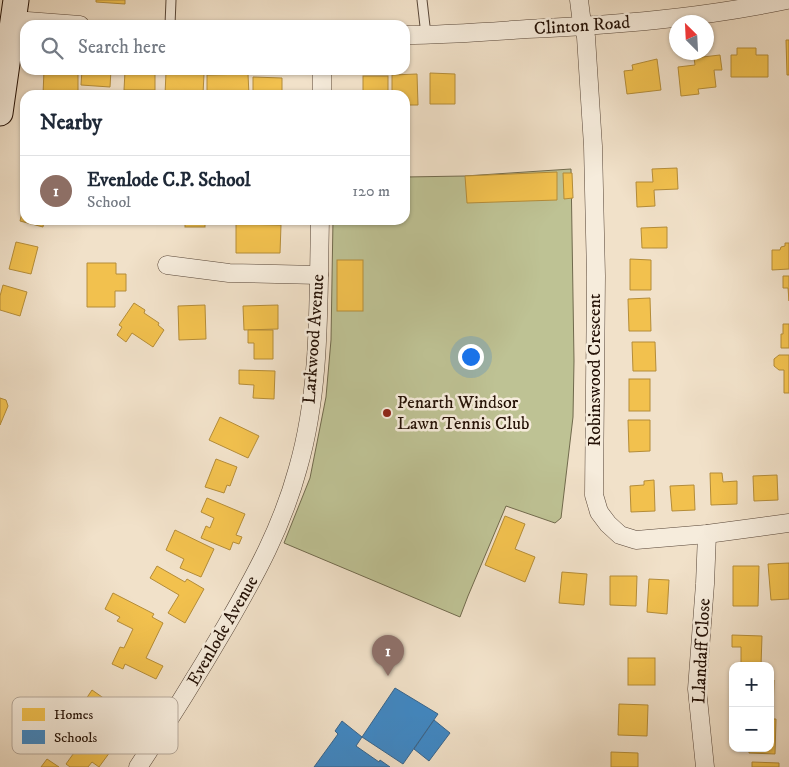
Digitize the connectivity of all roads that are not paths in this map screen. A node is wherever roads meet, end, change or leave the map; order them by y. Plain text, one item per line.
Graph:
1 (171, 0) edge
2 (422, 0) edge
3 (579, 0) edge
4 (787, 0) edge
5 (15, 10) edge
6 (58, 20) edge
7 (170, 20) edge
8 (584, 26) junction
9 (410, 35) edge
10 (426, 35) junction
11 (322, 75) edge
12 (322, 90) edge
13 (0, 113) edge
14 (320, 225) edge
15 (167, 265) dead end
16 (319, 275) junction
17 (789, 523) edge
18 (707, 534) junction
19 (259, 569) joint
20 (178, 705) edge
21 (146, 754) edge
22 (138, 767) edge
23 (704, 767) edge

1 - 7 lane
2 - 10 lane
3 - 8 street, Robinswood Crescent
4 - 8 street, Clinton Road
5 - 6 street
5 - 13 street
8 - 10 street, Clinton Road
8 - 18 street, Robinswood Crescent
9 - 10 street, Clinton Road
11 - 12 street
14 - 16 street, Larkwood Avenue
15 - 16 street
16 - 19 street, Larkwood Avenue
17 - 18 street, Robinswood Crescent
18 - 23 street, Llandaff Close
19 - 20 street, Evenlode Avenue
21 - 22 street, Evenlode Avenue

